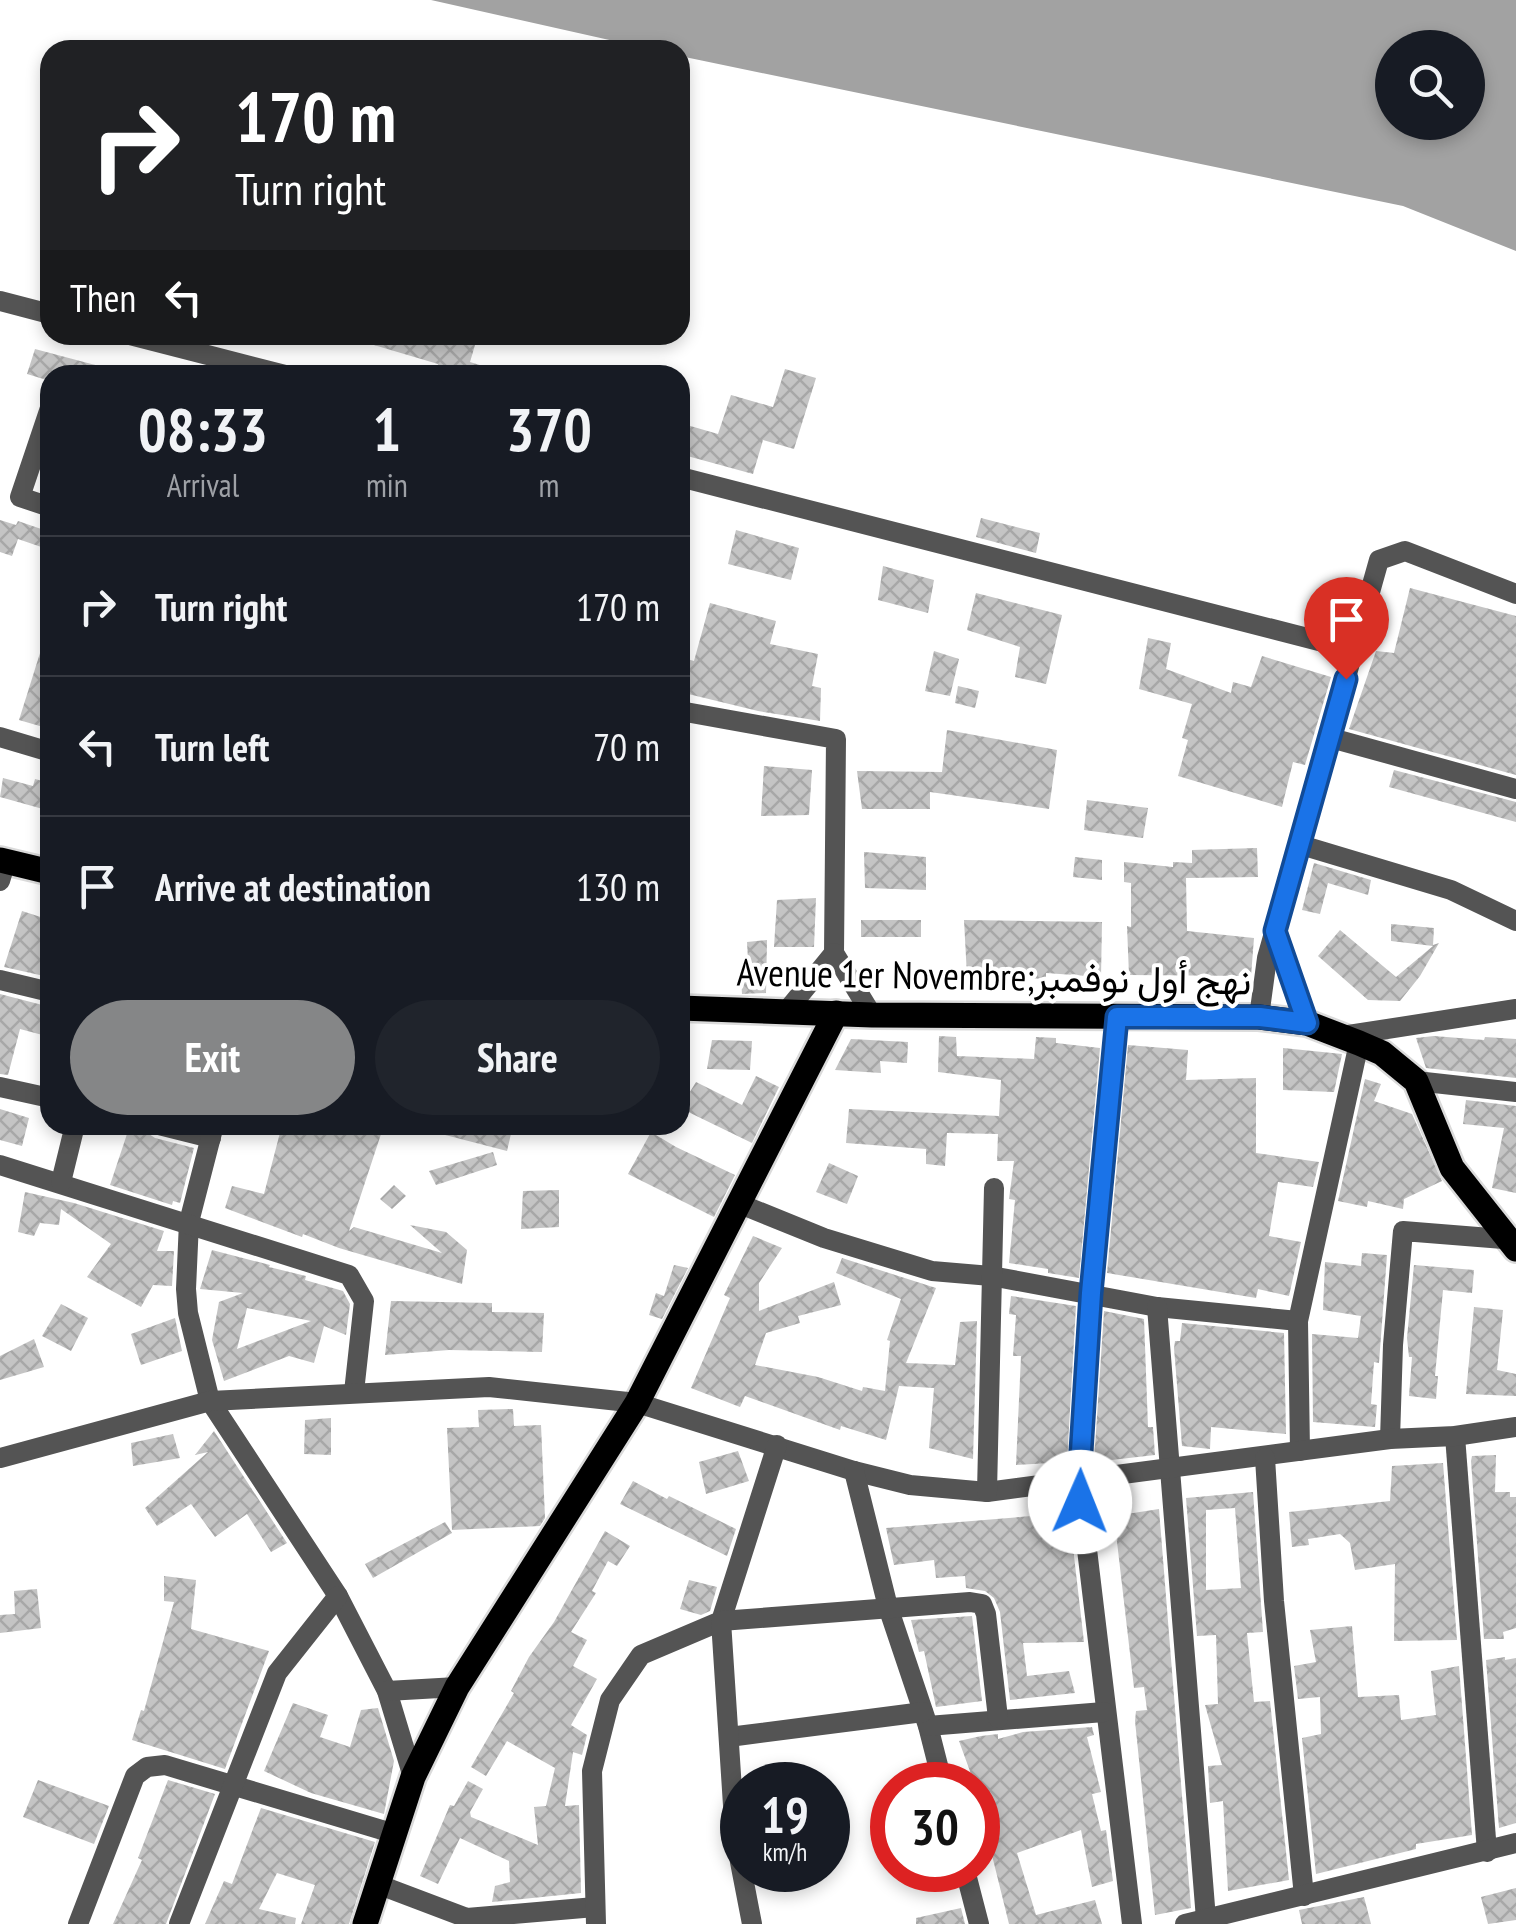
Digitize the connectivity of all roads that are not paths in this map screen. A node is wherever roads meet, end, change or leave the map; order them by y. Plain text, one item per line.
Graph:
1 (0, 301) edge
2 (40, 311) edge
3 (169, 345) edge
4 (246, 365) edge
5 (40, 438) edge
6 (690, 480) edge
7 (40, 504) edge
8 (1516, 594) edge
9 (1354, 650) junction
10 (690, 713) edge
11 (0, 738) edge
12 (1331, 738) junction
13 (40, 749) edge
14 (1516, 789) edge
15 (1301, 845) junction
16 (2, 867) edge
17 (40, 871) edge
18 (1516, 921) edge
19 (1275, 931) junction
20 (834, 953) junction
21 (0, 980) edge
22 (40, 990) edge
23 (690, 1008) edge
24 (1516, 1010) edge
25 (785, 1013) junction
26 (836, 1014) junction
27 (872, 1015) junction
28 (1117, 1017) junction
29 (1260, 1017) junction
30 (1307, 1023) junction
31 (1349, 1040) junction
32 (1416, 1082) junction
33 (0, 1087) edge
34 (1516, 1092) edge
35 (40, 1096) edge
36 (72, 1135) edge
37 (212, 1135) edge
38 (0, 1165) edge
39 (60, 1182) junction
40 (994, 1188) dead end
41 (740, 1204) junction
42 (189, 1222) junction
43 (1514, 1244) edge
44 (992, 1276) junction
45 (1091, 1293) junction
46 (1157, 1306) junction
47 (1298, 1321) junction
48 (354, 1392) junction
49 (210, 1400) junction
50 (636, 1403) junction
51 (1516, 1426) edge
52 (1456, 1436) junction
53 (1390, 1439) junction
54 (777, 1445) junction
55 (1300, 1450) junction
56 (0, 1458) edge
57 (1265, 1458) junction
58 (1172, 1470) junction
59 (854, 1471) junction
60 (1079, 1483) junction
61 (987, 1492) junction
62 (338, 1596) junction
63 (888, 1607) junction
64 (721, 1622) junction
65 (457, 1686) junction
66 (387, 1691) junction
67 (1104, 1712) junction
68 (998, 1718) junction
69 (925, 1719) junction
70 (729, 1737) junction
71 (937, 1762) edge
72 (412, 1776) junction
73 (231, 1784) junction
74 (392, 1834) junction
75 (1516, 1843) edge
76 (1486, 1852) junction
77 (377, 1884) junction
78 (971, 1892) edge
79 (1304, 1896) junction
80 (596, 1916) edge
81 (1195, 1922) edge
82 (78, 1924) edge
83 (179, 1924) edge
84 (364, 1924) edge
85 (752, 1924) edge
86 (979, 1924) edge
87 (1132, 1924) edge

1 - 2 street
3 - 4 street
5 - 7 street
6 - 9 street
8 - 9 street
9 - 12 street
10 - 20 street
11 - 13 street
12 - 14 street
12 - 15 street
15 - 18 street
15 - 19 street
16 - 17 main road
19 - 29 street
19 - 30 street
20 - 25 street
20 - 27 street
21 - 22 street
23 - 25 main road, Avenue 1er Novembre;نهج أول نوفمبر
24 - 31 street
25 - 26 main road, Avenue 1er Novembre;نهج أول نوفمبر
26 - 27 main road, Avenue 1er Novembre;نهج أول نوفمبر
26 - 41 main road
27 - 28 main road, Avenue 1er Novembre;نهج أول نوفمبر
28 - 29 main road, Avenue 1er Novembre;نهج أول نوفمبر
28 - 45 street
29 - 30 main road, Avenue 1er Novembre;نهج أول نوفمبر
30 - 31 main road, Avenue 1er Novembre;نهج أول نوفمبر
31 - 32 main road, Avenue 1er Novembre;نهج أول نوفمبر
31 - 47 street
32 - 34 street
32 - 43 main road
33 - 35 street
36 - 39 street
37 - 42 street
38 - 39 street
39 - 42 street
40 - 44 street
41 - 44 street
41 - 50 main road
42 - 48 street
42 - 49 street
43 - 53 street
44 - 45 street
44 - 61 street
45 - 46 street
45 - 60 street
46 - 47 street
46 - 58 street
47 - 55 street
48 - 49 street
48 - 50 street
49 - 56 street
49 - 62 street
50 - 54 street
50 - 65 main road
51 - 52 street
52 - 53 street
52 - 76 street
53 - 55 street
54 - 59 street
54 - 64 street
55 - 57 street
57 - 58 street
57 - 79 street
58 - 60 street
58 - 81 street
59 - 61 street
59 - 63 street
60 - 61 street
60 - 67 street
62 - 66 street
62 - 73 street
63 - 64 street
63 - 68 street
63 - 69 street
64 - 70 street
64 - 80 street
65 - 66 street
65 - 72 main road
66 - 72 street
67 - 68 street
67 - 87 street
68 - 69 street
69 - 70 street
69 - 71 street
70 - 85 street
72 - 74 main road
73 - 74 street
73 - 82 street
73 - 83 street
74 - 77 main road
75 - 76 street
76 - 79 street
77 - 80 street
77 - 84 main road
78 - 86 street
79 - 81 street

